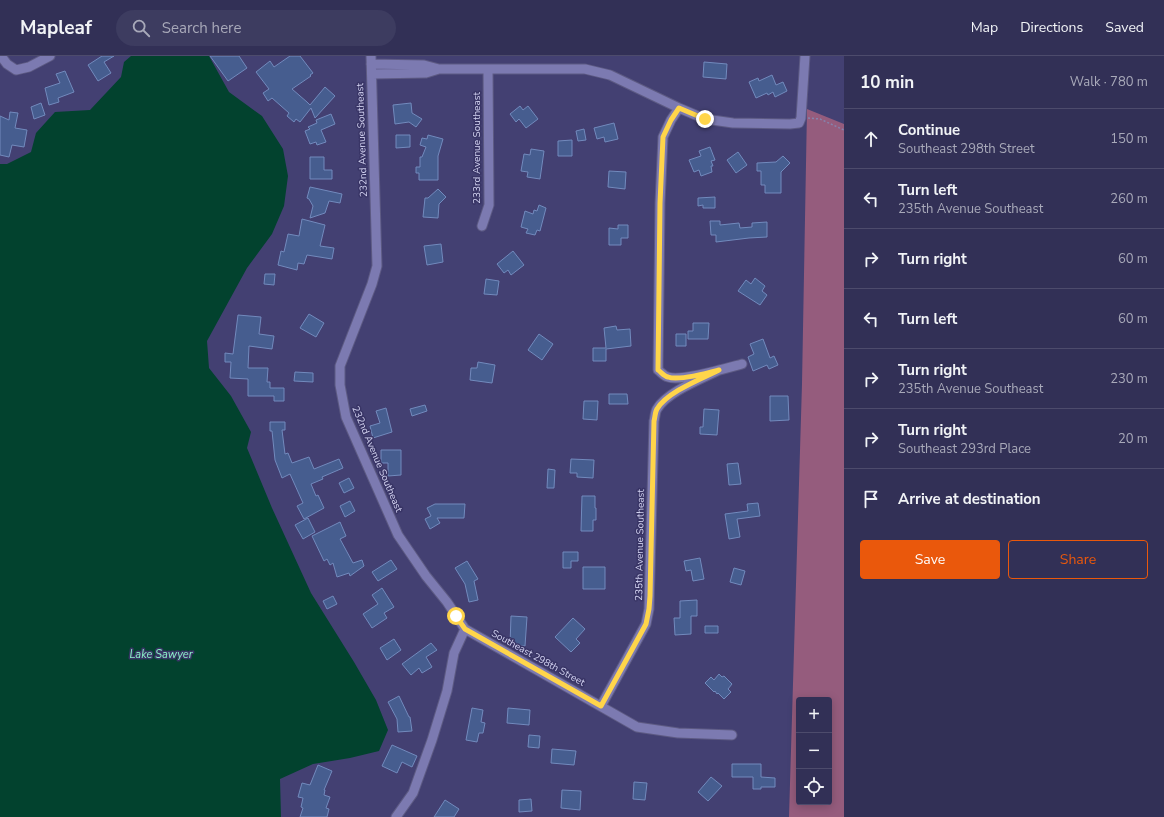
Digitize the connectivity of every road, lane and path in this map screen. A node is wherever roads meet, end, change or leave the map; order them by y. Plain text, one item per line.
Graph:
1 (1, 56) edge
2 (50, 56) edge
3 (805, 56) edge
4 (371, 60) edge
5 (440, 69) junction
6 (488, 69) junction
7 (372, 74) junction
8 (679, 108) junction
9 (800, 120) junction
10 (844, 130) edge
11 (482, 226) dead end
12 (742, 364) dead end
13 (719, 370) junction
14 (465, 629) junction
15 (601, 706) junction
16 (732, 735) dead end
17 (396, 817) edge

1 - 2 street
3 - 9 street
4 - 5 street
4 - 7 street, 232nd Avenue Southeast
5 - 6 street
5 - 7 street
6 - 8 street
6 - 11 street, 233rd Avenue Southeast
7 - 14 street, 232nd Avenue Southeast
8 - 9 street
8 - 13 street
9 - 10 path
12 - 13 street
13 - 15 street, 235th Avenue Southeast
14 - 15 street, Southeast 298th Street
14 - 17 street
15 - 16 street, Southeast 298th Street

